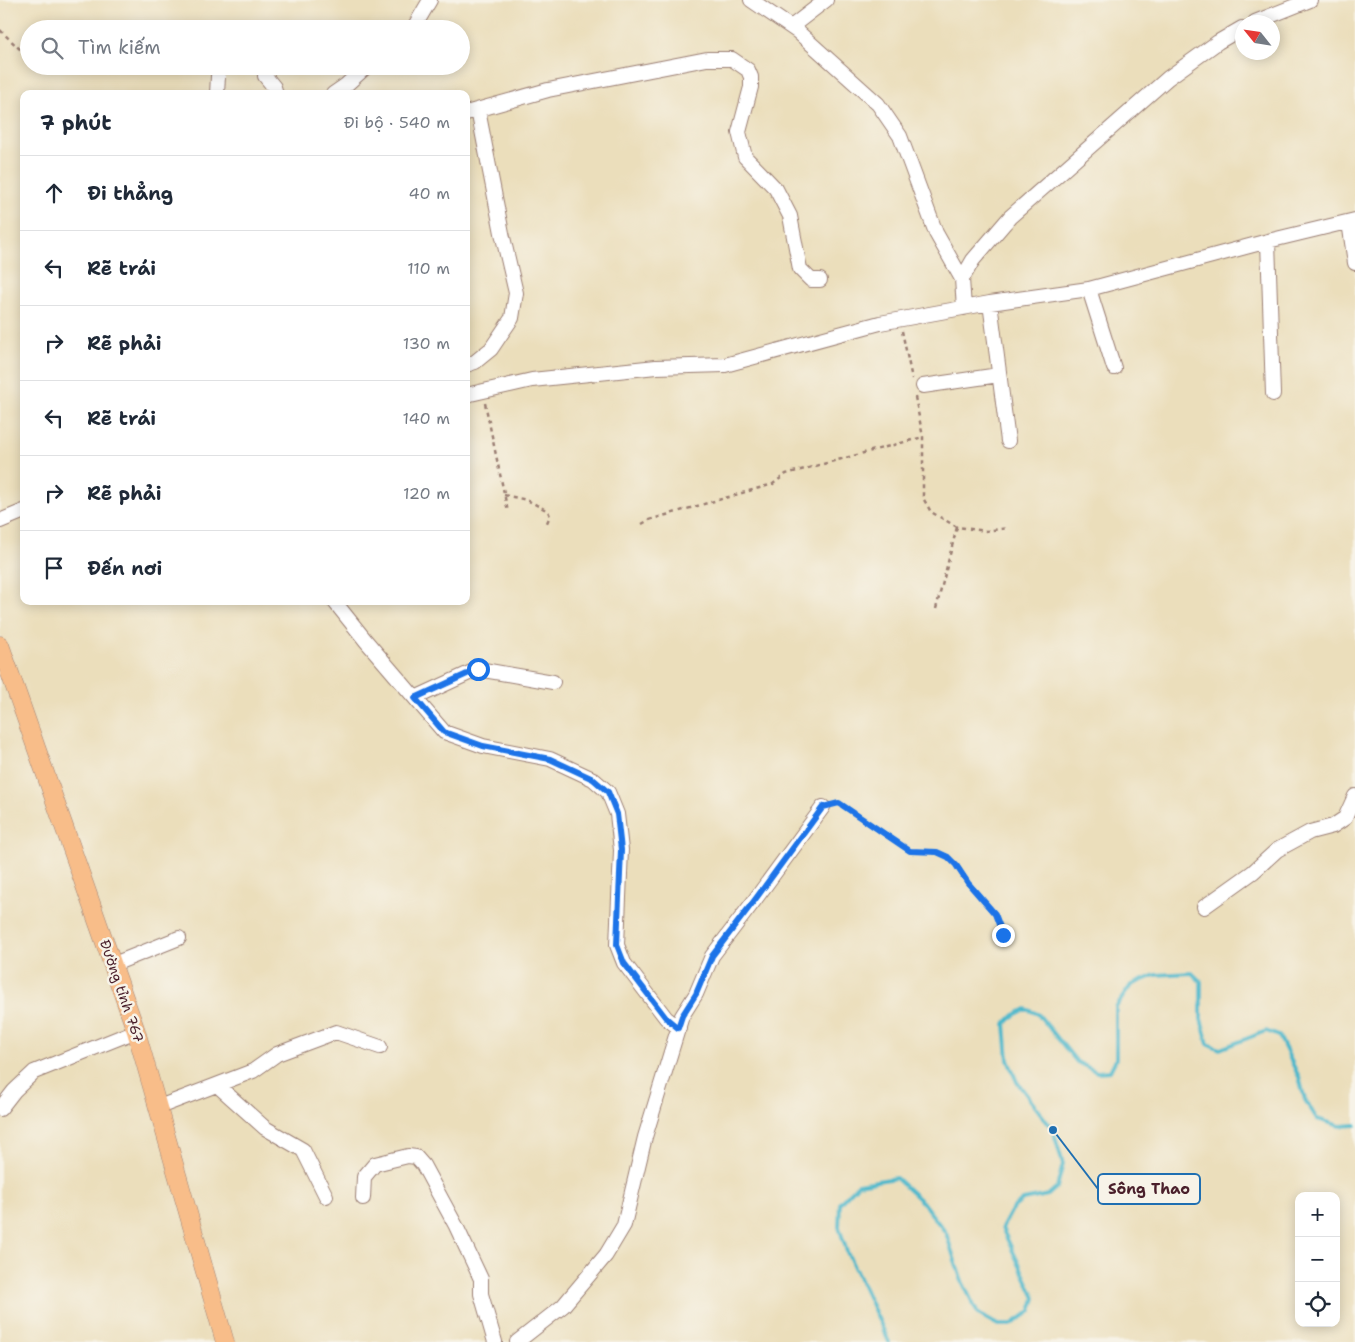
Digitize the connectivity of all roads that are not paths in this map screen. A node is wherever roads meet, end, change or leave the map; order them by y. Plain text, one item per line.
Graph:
1 (430, 0) edge
2 (751, 0) edge
3 (826, 0) edge
4 (1310, 0) edge
5 (1272, 15) edge
6 (418, 20) edge
7 (791, 27) junction
8 (1235, 32) edge
9 (266, 75) edge
10 (357, 75) edge
11 (218, 76) dead end
12 (217, 90) edge
13 (275, 90) edge
14 (339, 90) edge
15 (472, 112) edge
16 (1352, 221) edge
17 (1268, 241) junction
18 (1355, 263) edge
19 (962, 279) junction
20 (820, 280) dead end
21 (1089, 289) junction
22 (990, 303) junction
23 (964, 308) junction
24 (470, 364) edge
25 (1114, 368) dead end
26 (999, 374) junction
27 (923, 386) dead end
28 (470, 394) edge
29 (1274, 394) dead end
30 (1008, 440) dead end
31 (20, 513) edge
32 (0, 521) edge
33 (337, 605) edge
34 (0, 645) edge
35 (553, 682) dead end
36 (415, 698) junction
37 (1355, 796) edge
38 (823, 807) road end
39 (1204, 907) dead end
40 (179, 938) dead end
41 (114, 964) junction
42 (678, 1028) junction
43 (136, 1031) junction
44 (380, 1047) dead end
45 (217, 1085) junction
46 (158, 1107) junction
47 (0, 1109) edge
48 (326, 1196) dead end
49 (363, 1198) dead end
50 (225, 1342) edge
51 (495, 1342) edge
52 (517, 1342) edge

1 - 6 street
2 - 7 street
3 - 7 street
4 - 5 street
7 - 19 street
8 - 19 street
9 - 13 street
10 - 14 street
11 - 12 street
15 - 20 street
15 - 24 street
16 - 17 street
16 - 18 street
17 - 21 street
17 - 29 street
19 - 23 street
21 - 22 street
21 - 25 street
22 - 23 street
22 - 26 street
23 - 28 street
26 - 27 street
26 - 30 street
31 - 32 street
33 - 36 street
34 - 41 main road, Đường tỉnh 767
35 - 36 street
36 - 42 street
37 - 39 street
38 - 42 street
40 - 41 street
41 - 43 main road, Đường tỉnh 767
42 - 52 street
43 - 46 main road, Đường tỉnh 767
43 - 47 street
44 - 45 street
45 - 46 street
45 - 48 street
46 - 50 main road, Đường tỉnh 767
49 - 51 street

